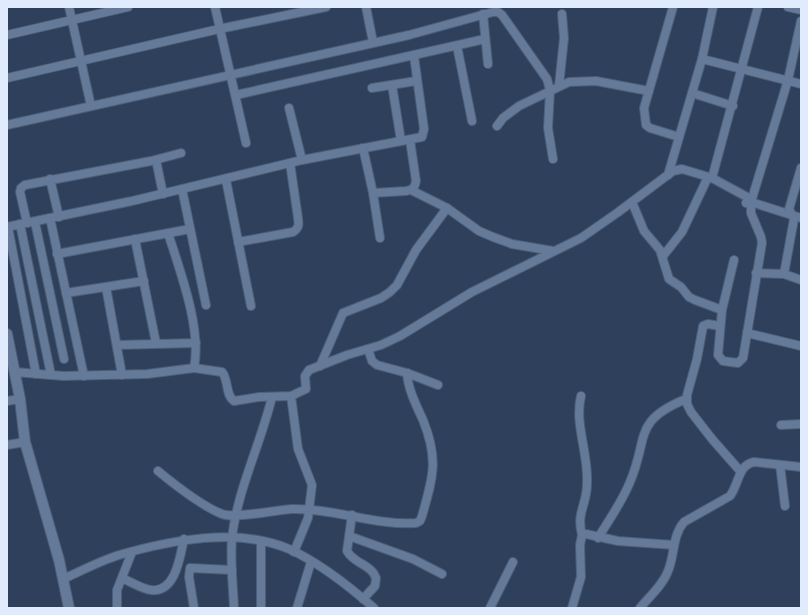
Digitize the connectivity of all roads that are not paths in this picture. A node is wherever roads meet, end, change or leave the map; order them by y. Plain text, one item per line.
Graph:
1 (69, 7) edge
2 (128, 7) edge
3 (215, 7) edge
4 (326, 7) edge
5 (366, 7) edge
6 (673, 7) edge
7 (713, 7) edge
8 (758, 7) edge
9 (788, 7) edge
10 (801, 10) edge
11 (482, 14) junction
12 (562, 14) dead end
13 (72, 20) junction
14 (801, 21) edge
15 (220, 29) junction
16 (7, 35) edge
17 (485, 39) junction
18 (372, 42) junction
19 (457, 46) junction
20 (798, 46) edge
21 (414, 56) junction
22 (702, 58) junction
23 (80, 62) junction
24 (488, 64) dead end
25 (743, 68) junction
26 (231, 75) junction
27 (7, 78) edge
28 (788, 80) junction
29 (416, 81) junction
30 (801, 84) edge
31 (392, 85) junction
32 (559, 86) junction
33 (372, 88) dead end
34 (550, 90) junction
35 (649, 91) junction
36 (692, 93) junction
37 (236, 95) junction
38 (91, 106) junction
39 (733, 106) junction
40 (289, 108) dead end
41 (472, 121) dead end
42 (7, 125) edge
43 (497, 126) dead end
44 (679, 137) junction
45 (410, 140) junction
46 (401, 141) junction
47 (246, 143) dead end
48 (363, 148) junction
49 (181, 153) dead end
50 (553, 159) dead end
51 (156, 160) junction
52 (302, 160) junction
53 (290, 163) junction
54 (801, 168) edge
55 (668, 175) junction
56 (710, 177) junction
57 (50, 179) junction
58 (226, 180) junction
59 (182, 189) junction
60 (411, 190) junction
61 (373, 193) junction
62 (163, 194) junction
63 (632, 202) junction
64 (748, 203) junction
65 (447, 208) junction
66 (793, 215) junction
67 (59, 217) junction
68 (50, 218) junction
69 (801, 218) edge
70 (27, 223) junction
71 (8, 227) edge
72 (190, 229) junction
73 (168, 233) junction
74 (380, 238) dead end
75 (135, 239) junction
76 (238, 242) junction
77 (553, 251) junction
78 (58, 254) junction
79 (662, 256) junction
80 (734, 260) dead end
81 (756, 273) junction
82 (784, 274) junction
83 (801, 280) edge
84 (144, 281) junction
85 (106, 287) junction
86 (66, 293) junction
87 (206, 305) dead end
88 (251, 306) dead end
89 (722, 310) junction
90 (720, 326) junction
91 (747, 333) junction
92 (7, 334) edge
93 (156, 343) junction
94 (196, 343) junction
95 (117, 345) junction
96 (801, 346) edge
97 (368, 349) junction
98 (64, 359) dead end
99 (320, 366) junction
100 (194, 368) junction
101 (15, 372) junction
102 (407, 373) junction
103 (36, 374) junction
104 (51, 375) junction
105 (122, 375) junction
106 (84, 376) junction
107 (438, 385) dead end
108 (291, 396) junction
109 (581, 396) dead end
110 (272, 398) junction
111 (20, 399) junction
112 (686, 399) junction
113 (7, 401) edge
114 (801, 424) edge
115 (781, 425) dead end
116 (25, 442) junction
117 (7, 445) edge
118 (780, 465) junction
119 (801, 467) edge
120 (158, 471) dead end
121 (741, 472) junction
122 (785, 506) dead end
123 (310, 510) junction
124 (237, 515) junction
125 (352, 515) junction
126 (582, 535) junction
127 (349, 536) junction
128 (232, 538) junction
129 (598, 538) junction
130 (184, 539) junction
131 (261, 541) junction
132 (674, 545) junction
133 (132, 552) junction
134 (294, 552) junction
135 (312, 562) junction
136 (513, 562) dead end
137 (232, 570) junction
138 (442, 574) dead end
139 (122, 578) junction
140 (63, 579) junction
141 (363, 599) junction
142 (371, 607) edge
143 (69, 608) edge
144 (117, 608) edge
145 (194, 608) edge
146 (234, 608) edge
147 (261, 608) edge
148 (297, 608) edge
149 (490, 608) edge
150 (572, 608) edge
151 (640, 608) edge

1 - 13 street
2 - 13 street
3 - 15 street
4 - 15 street
5 - 18 street
6 - 35 street
7 - 22 street
8 - 25 street
9 - 10 street
11 - 17 street
11 - 18 street
11 - 34 street
12 - 32 street
13 - 16 street
13 - 23 street
14 - 20 street
15 - 23 street
15 - 26 street
17 - 19 street
17 - 24 street
18 - 26 street
19 - 21 street
19 - 41 street
20 - 28 street
21 - 29 street
21 - 37 street
22 - 25 street
22 - 36 street
23 - 27 street
23 - 38 street
25 - 28 street
25 - 39 street
26 - 37 street
26 - 38 street
28 - 30 street
28 - 64 street
29 - 31 street
29 - 45 street
31 - 33 street
31 - 46 street
32 - 34 street
32 - 35 street
34 - 43 street
34 - 50 street
35 - 44 street
36 - 39 street
36 - 44 street
37 - 47 street
38 - 42 street
39 - 56 street
40 - 52 street
44 - 55 street
45 - 46 street
45 - 60 street
46 - 48 street
48 - 52 street
48 - 61 street
49 - 51 street
51 - 57 street
51 - 62 street
52 - 53 street
53 - 58 street
53 - 76 street
54 - 66 street
55 - 56 street
55 - 63 street
56 - 64 street
56 - 79 street
57 - 67 street
57 - 70 street
58 - 59 street
58 - 76 street
59 - 62 street
59 - 72 street
60 - 61 street
60 - 65 street
61 - 74 street
62 - 67 street
63 - 77 street
63 - 79 street
64 - 66 street
64 - 81 street
65 - 77 street
65 - 99 street
66 - 69 street
66 - 82 street
67 - 68 street
68 - 70 street
68 - 78 street
70 - 71 street
70 - 98 street
70 - 104 street
71 - 103 street
72 - 73 street
72 - 87 street
73 - 75 street
73 - 94 street
75 - 78 street
75 - 84 street
76 - 88 street
77 - 97 street
78 - 86 street
79 - 89 street
80 - 89 street
81 - 82 street
81 - 91 street
82 - 83 street
84 - 85 street
84 - 93 street
85 - 86 street
85 - 95 street
86 - 106 street
89 - 90 street
90 - 91 street
90 - 112 street
91 - 96 street
92 - 101 street
93 - 94 street
93 - 95 street
94 - 100 street
95 - 105 street
97 - 99 street
97 - 102 street
99 - 108 street
100 - 105 street
100 - 110 street
101 - 103 street
101 - 111 street
102 - 107 street
102 - 125 street
103 - 104 street
104 - 106 street
105 - 106 street
108 - 110 street
108 - 123 street
109 - 126 street
110 - 124 street
111 - 113 street
111 - 116 street
112 - 121 street
112 - 129 street
114 - 115 street
116 - 117 street
116 - 140 street
118 - 119 street
118 - 121 street
118 - 122 street
120 - 124 street
121 - 132 street
123 - 124 street
123 - 125 street
123 - 134 street
124 - 128 street
125 - 127 street
126 - 129 street
126 - 150 street
127 - 138 street
127 - 141 street
128 - 130 street
128 - 131 street
128 - 137 street
129 - 132 street
130 - 133 street
130 - 139 street
131 - 134 street
131 - 147 street
132 - 151 street
133 - 139 street
133 - 140 street
134 - 135 street
135 - 141 street
135 - 148 street
136 - 149 street
137 - 145 street
137 - 146 street
139 - 144 street
140 - 143 street
141 - 142 street

